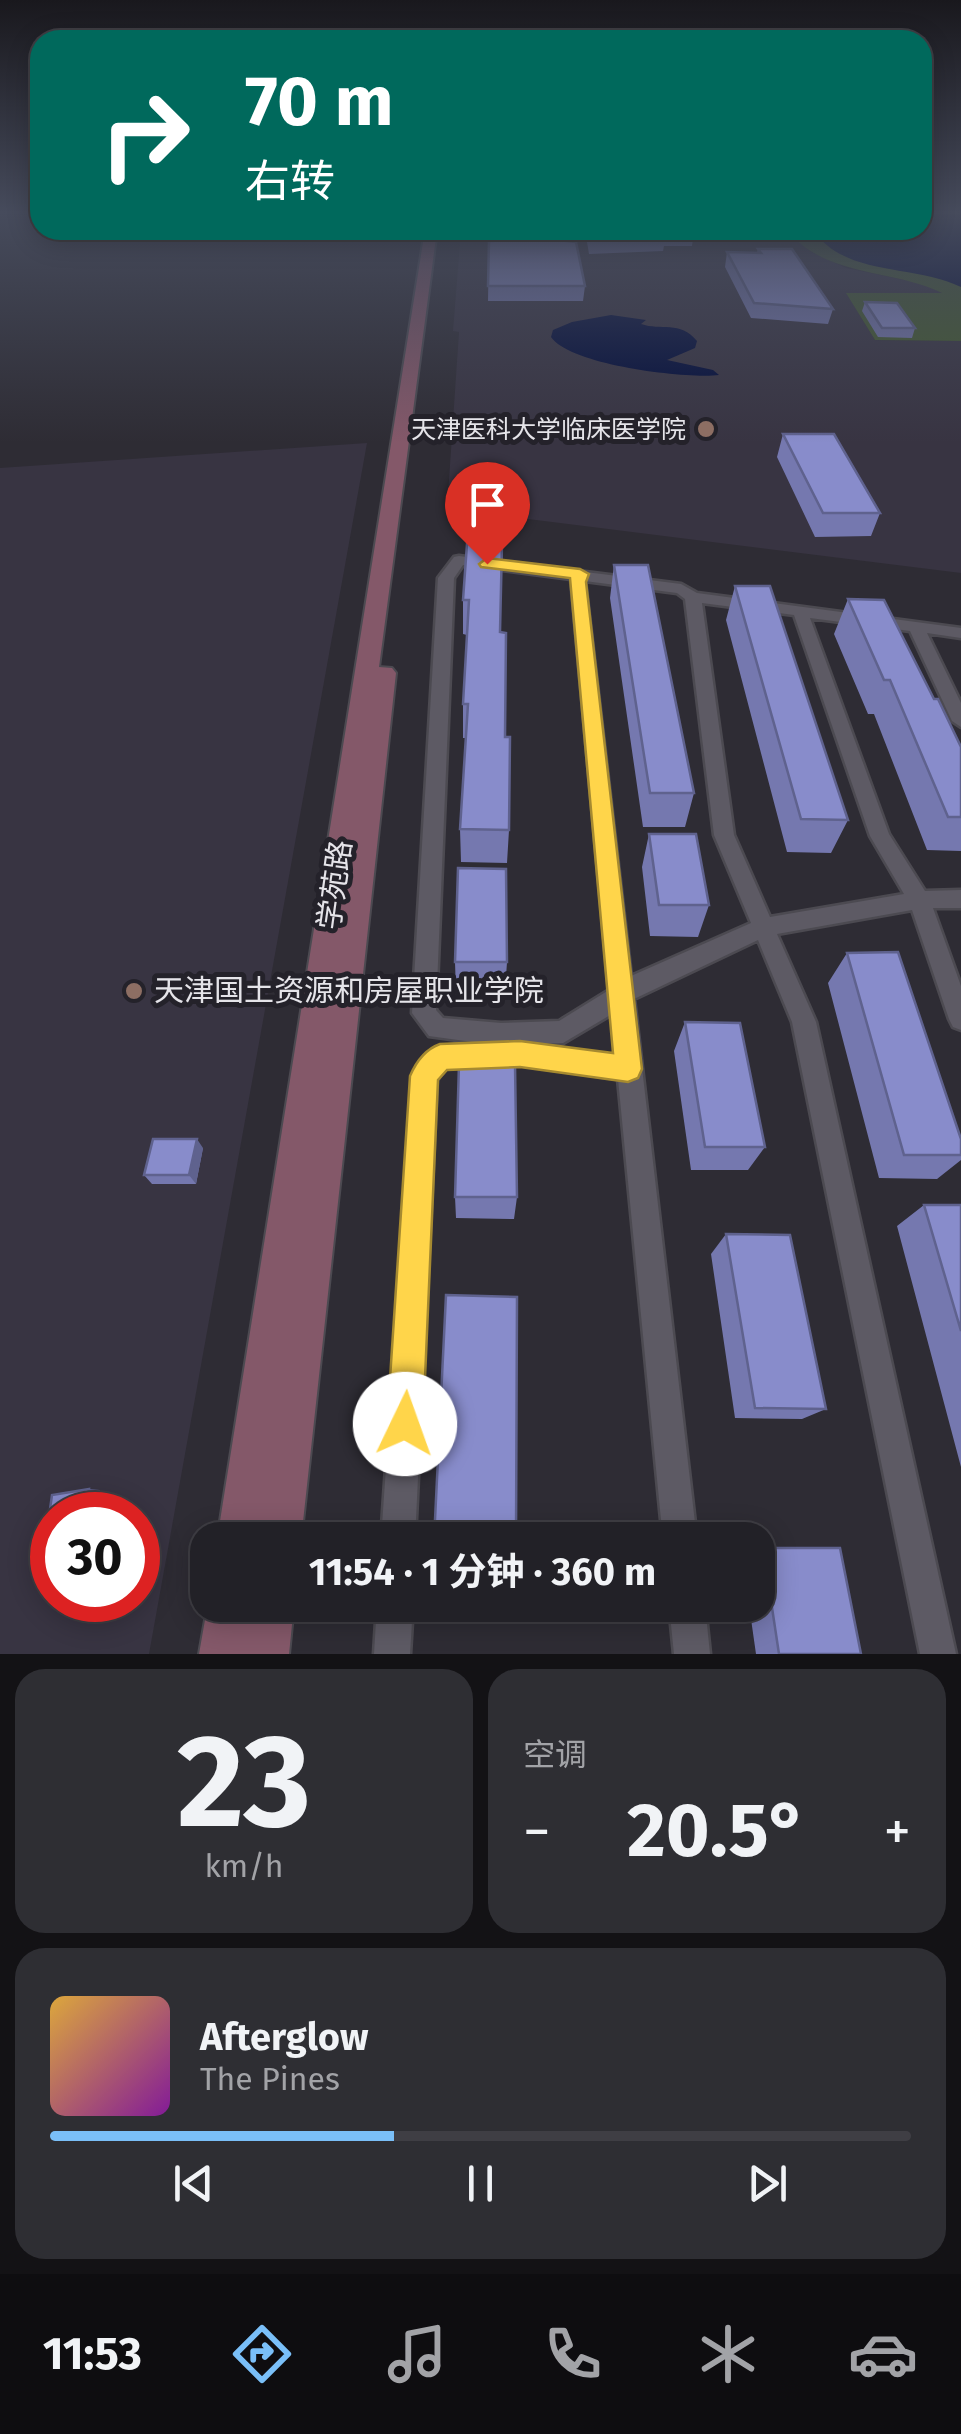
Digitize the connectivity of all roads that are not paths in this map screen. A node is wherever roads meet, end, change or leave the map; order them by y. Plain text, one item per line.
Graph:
1 (426, 289) edge
2 (428, 289) edge
3 (580, 574) junction
4 (694, 597) junction
5 (800, 611) junction
6 (916, 627) junction
7 (961, 633) edge
8 (961, 721) edge
9 (961, 899) edge
10 (918, 900) junction
11 (763, 926) junction
12 (620, 995) junction
13 (961, 1019) edge
14 (628, 1069) junction
15 (243, 1522) edge
16 (280, 1522) edge
17 (399, 1522) edge
18 (678, 1522) edge
19 (229, 1622) edge
20 (268, 1622) edge
21 (394, 1622) edge
22 (689, 1622) edge
23 (224, 1654) edge
24 (264, 1654) edge
25 (392, 1654) edge
26 (692, 1654) edge
27 (938, 1654) edge

1 - 15 street, 学苑路
2 - 16 street, 学苑路
3 - 4 street
3 - 12 street
3 - 12 street
4 - 5 street
4 - 11 street
5 - 6 street
5 - 10 street
6 - 7 street
6 - 8 street
9 - 10 street
10 - 11 street
10 - 13 street
11 - 12 street
11 - 27 street
12 - 14 street
14 - 17 street
14 - 18 street
19 - 23 street
20 - 24 street
21 - 25 street
22 - 26 street

